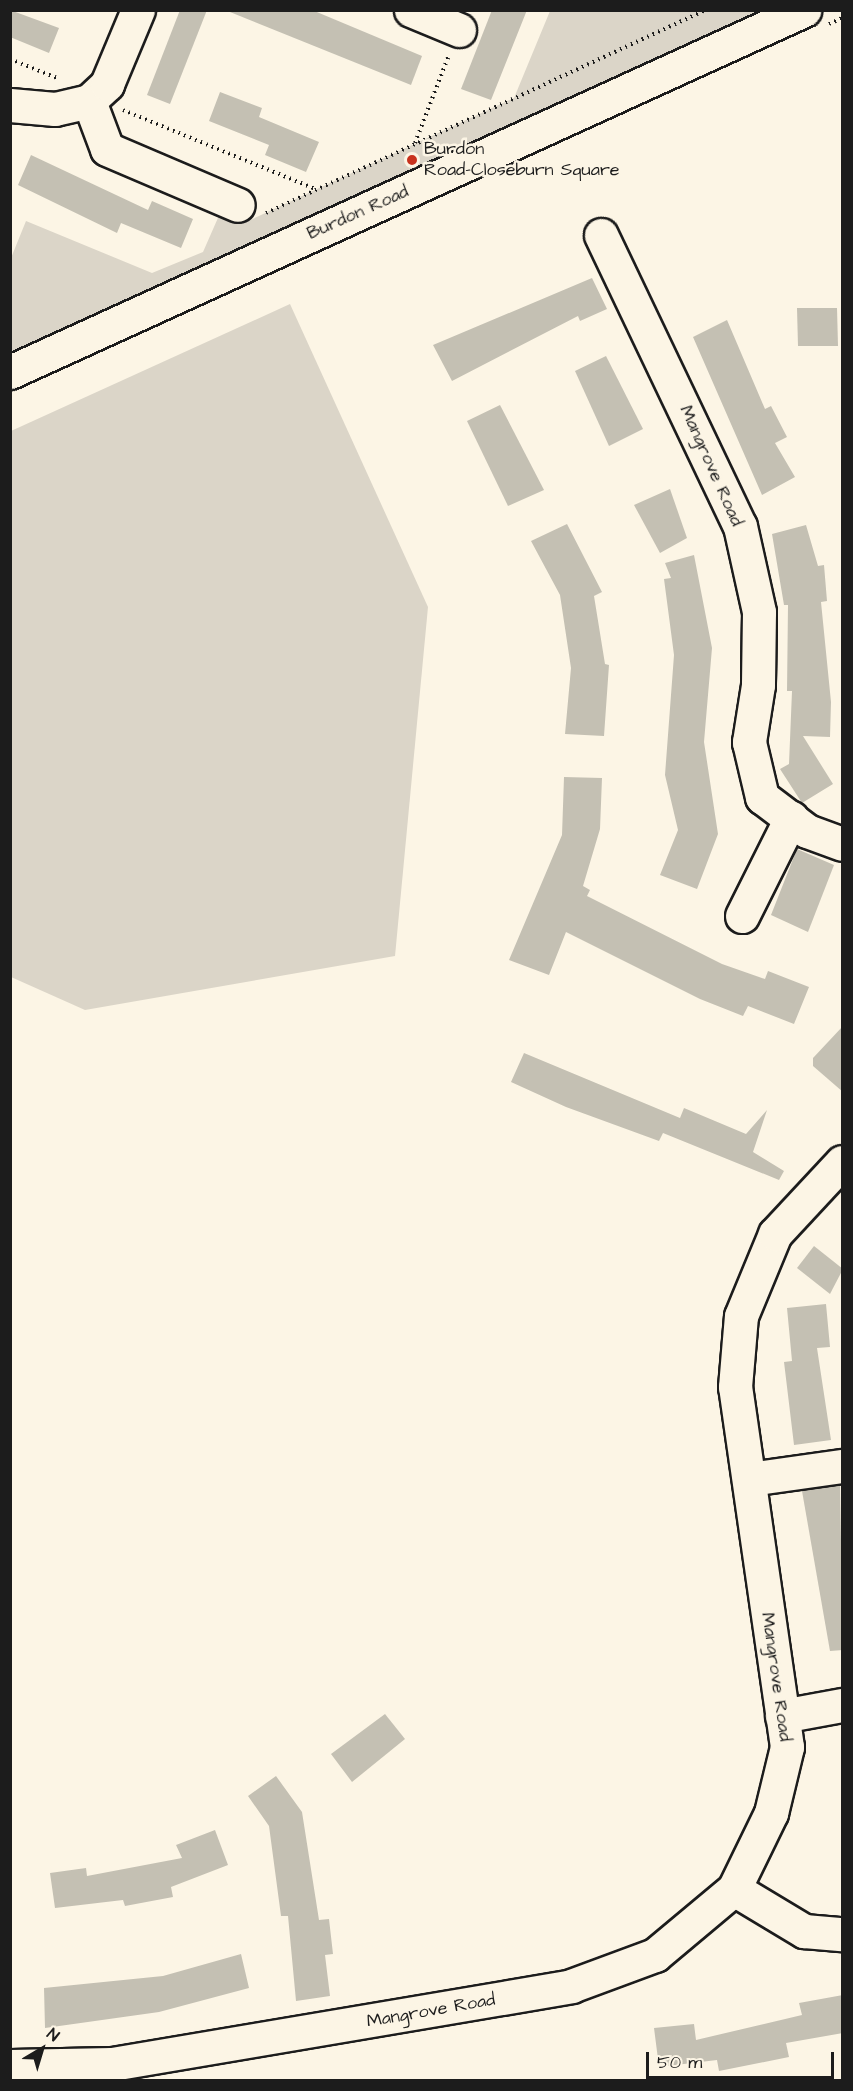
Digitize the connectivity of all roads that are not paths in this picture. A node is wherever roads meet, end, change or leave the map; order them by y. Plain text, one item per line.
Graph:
1 (138, 10) edge
2 (411, 10) edge
3 (799, 12) edge
4 (459, 30) road end
5 (98, 93) junction
6 (10, 105) edge
7 (246, 211) road end
8 (601, 234) dead end
9 (10, 372) edge
10 (790, 818) junction
11 (843, 844) edge
12 (742, 916) dead end
13 (843, 1162) edge
14 (843, 1466) edge
15 (749, 1479) junction
16 (843, 1705) edge
17 (782, 1716) junction
18 (734, 1889) junction
19 (843, 1934) edge
20 (10, 2066) edge

1 - 5 street
2 - 4 street
3 - 9 street, Burdon Road
5 - 6 street
5 - 7 street
8 - 10 street, Mangrove Road
10 - 11 street, Mangrove Road
10 - 12 street
13 - 15 street, Mangrove Road
14 - 15 street
15 - 17 street, Mangrove Road
16 - 17 street
17 - 18 street, Mangrove Road
18 - 19 street
18 - 20 street, Mangrove Road

